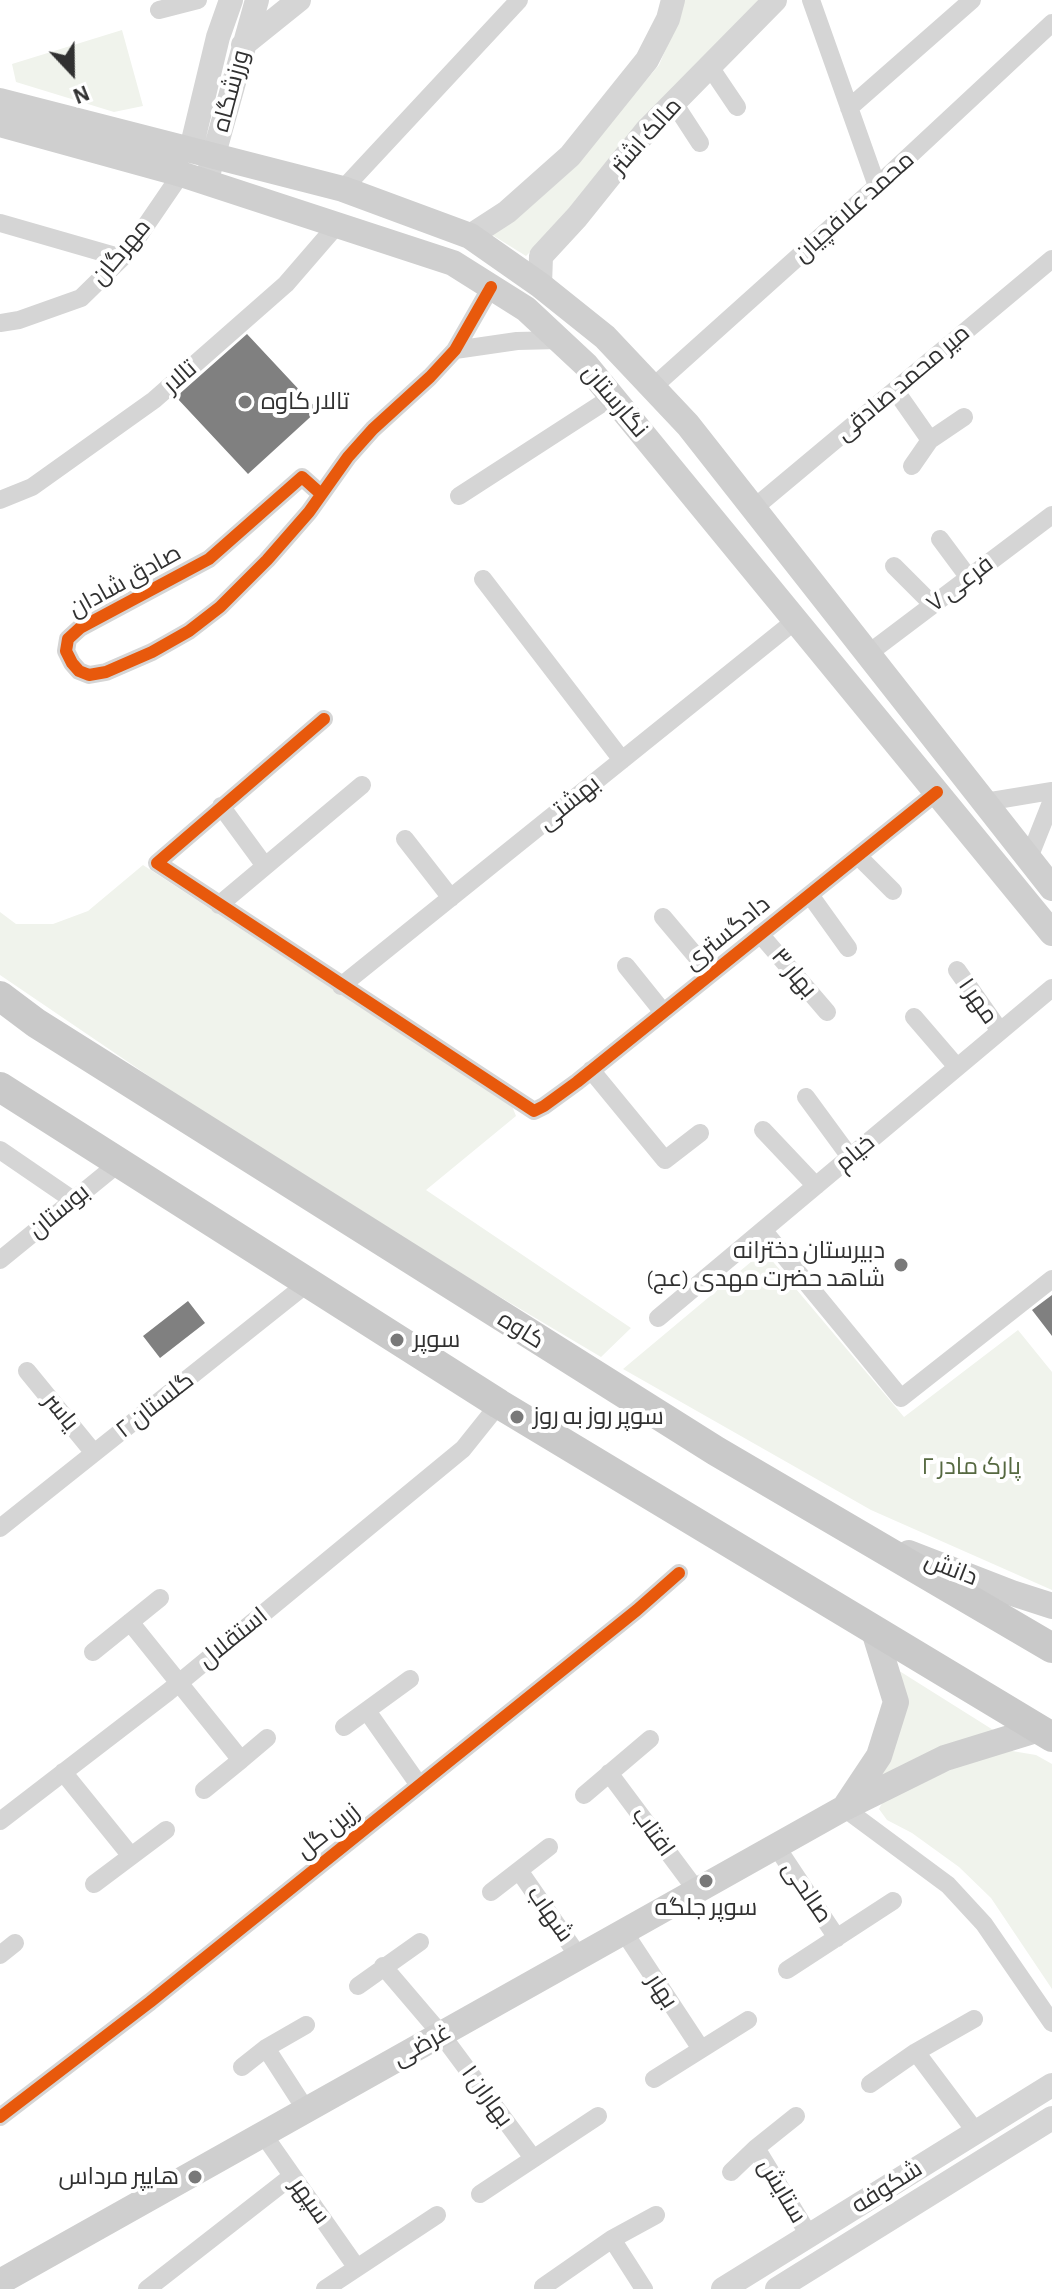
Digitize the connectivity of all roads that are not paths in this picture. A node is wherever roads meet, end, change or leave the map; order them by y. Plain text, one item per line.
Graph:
1 (198, 0) edge
2 (231, 0) edge
3 (257, 0) edge
4 (299, 0) edge
5 (519, 0) edge
6 (673, 0) edge
7 (811, 0) edge
8 (972, 0) edge
9 (775, 1) edge
10 (159, 10) dead end
11 (1052, 23) edge
12 (243, 45) junction
13 (710, 67) junction
14 (674, 103) junction
15 (1, 104) edge
16 (737, 107) dead end
17 (849, 108) junction
18 (700, 143) dead end
19 (203, 152) junction
20 (194, 178) junction
21 (877, 186) junction
22 (343, 189) junction
23 (0, 223) edge
24 (337, 225) junction
25 (470, 236) junction
26 (122, 258) junction
27 (1052, 259) edge
28 (540, 285) junction
29 (491, 287) junction
30 (0, 323) edge
31 (559, 340) junction
32 (455, 350) junction
33 (653, 387) junction
34 (895, 390) junction
35 (612, 397) junction
36 (964, 417) dead end
37 (930, 440) junction
38 (705, 446) junction
39 (912, 466) dead end
40 (672, 469) junction
41 (321, 494) junction
42 (459, 496) dead end
43 (0, 500) edge
44 (754, 508) junction
45 (1052, 515) edge
46 (940, 539) dead end
47 (894, 566) dead end
48 (969, 578) junction
49 (483, 579) dead end
50 (933, 605) junction
51 (796, 620) junction
52 (869, 653) junction
53 (324, 719) dead end
54 (622, 760) junction
55 (362, 785) dead end
56 (1052, 791) edge
57 (937, 792) junction
58 (1052, 800) edge
59 (985, 802) junction
60 (221, 806) junction
61 (405, 839) dead end
62 (858, 856) junction
63 (1029, 858) junction
64 (265, 866) junction
65 (1052, 888) edge
66 (893, 891) dead end
67 (810, 895) junction
68 (451, 898) junction
69 (219, 905) junction
70 (663, 917) dead end
71 (1052, 933) edge
72 (760, 934) junction
73 (848, 948) dead end
74 (626, 966) dead end
75 (957, 970) dead end
76 (711, 974) junction
77 (341, 986) junction
78 (1052, 988) edge
79 (0, 996) edge
80 (663, 1012) junction
81 (827, 1012) dead end
82 (914, 1017) dead end
83 (1000, 1031) junction
84 (957, 1067) junction
85 (591, 1070) junction
86 (0, 1087) edge
87 (806, 1097) dead end
88 (763, 1130) dead end
89 (700, 1133) dead end
90 (0, 1150) edge
91 (850, 1157) junction
92 (119, 1163) junction
93 (816, 1186) junction
94 (73, 1200) junction
95 (763, 1230) junction
96 (0, 1260) edge
97 (1052, 1279) edge
98 (309, 1282) junction
99 (658, 1318) dead end
100 (27, 1371) dead end
101 (499, 1404) junction
102 (94, 1453) junction
103 (0, 1528) edge
104 (851, 1530) junction
105 (679, 1573) dead end
106 (160, 1598) dead end
107 (1052, 1606) edge
108 (130, 1622) junction
109 (874, 1631) junction
110 (1052, 1648) edge
111 (93, 1652) dead end
112 (410, 1679) dead end
113 (179, 1682) junction
114 (367, 1711) junction
115 (344, 1727) dead end
116 (1045, 1733) edge
117 (267, 1738) dead end
118 (650, 1739) dead end
119 (241, 1760) junction
120 (63, 1772) junction
121 (609, 1773) junction
122 (419, 1785) junction
123 (204, 1790) dead end
124 (584, 1795) dead end
125 (844, 1808) junction
126 (0, 1821) edge
127 (166, 1830) dead end
128 (776, 1846) junction
129 (549, 1847) dead end
130 (131, 1856) junction
131 (520, 1872) junction
132 (94, 1884) dead end
133 (697, 1891) junction
134 (491, 1892) dead end
135 (893, 1901) dead end
136 (624, 1932) junction
137 (837, 1938) junction
138 (420, 1942) dead end
139 (579, 1957) junction
140 (383, 1966) junction
141 (787, 1970) dead end
142 (358, 1986) dead end
143 (974, 2019) dead end
144 (748, 2020) dead end
145 (1052, 2023) edge
146 (306, 2025) dead end
147 (441, 2034) junction
148 (266, 2048) junction
149 (701, 2049) junction
150 (916, 2052) junction
151 (242, 2067) dead end
152 (654, 2079) dead end
153 (870, 2084) dead end
154 (1052, 2085) edge
155 (306, 2110) junction
156 (598, 2116) dead end
157 (796, 2116) dead end
158 (0, 2117) edge
159 (1052, 2118) edge
160 (976, 2132) junction
161 (263, 2134) junction
162 (756, 2148) junction
163 (533, 2158) junction
164 (731, 2172) dead end
165 (292, 2176) junction
166 (480, 2194) dead end
167 (437, 2215) dead end
168 (656, 2215) dead end
169 (809, 2235) junction
170 (612, 2239) junction
171 (357, 2268) junction
172 (0, 2282) edge
173 (543, 2287) dead end
174 (147, 2289) edge
175 (325, 2289) edge
176 (644, 2289) edge
177 (723, 2289) edge
178 (777, 2289) edge

1 - 10 street
2 - 19 street, ورزشگاه
3 - 12 street, ورزشگاه
4 - 12 street
5 - 22 street
6 - 25 street, مالک اشتر
7 - 17 street
8 - 17 street
9 - 13 street, مالک اشتر
11 - 21 street, محمد علافچیان
12 - 19 street, ورزشگاه
13 - 14 street, مالک اشتر
13 - 16 street
14 - 18 street
14 - 28 street, مالک اشتر
15 - 19 main road, نگارستان
15 - 20 main road, نگارستان
17 - 21 street
19 - 20 main road
19 - 22 main road, نگارستان
20 - 24 main road, نگارستان
20 - 26 street, مهرگان
21 - 33 street, محمد علافچیان
22 - 25 main road, نگارستان
23 - 26 street
24 - 29 main road, نگارستان
24 - 43 street, تالار
25 - 28 main road, نگارستان
26 - 30 street, مهرگان
27 - 34 street, میر محمد صادقی
28 - 33 main road, نگارستان
29 - 31 main road, نگارستان
29 - 32 street, صادق شادان
31 - 32 street
31 - 35 main road, نگارستان
32 - 41 street, صادق شادان
33 - 38 main road, نگارستان
34 - 37 street
34 - 44 street, میر محمد صادقی
35 - 40 main road, نگارستان
35 - 42 street
36 - 37 street
37 - 39 street
38 - 40 main road
38 - 44 main road, نگارستان
40 - 51 main road, نگارستان
41 - 41 street, صادق شادان
44 - 52 main road, نگارستان
45 - 48 street, فرعی ۷
46 - 48 street
47 - 50 street
48 - 50 street, فرعی ۷
49 - 54 street
50 - 52 street, فرعی ۷
51 - 54 street, بهشتی
51 - 57 main road, نگارستان
52 - 59 main road, نگارستان
53 - 60 street
54 - 68 street, بهشتی
55 - 64 street
56 - 59 street
57 - 62 street, دادگستری
57 - 71 main road, نگارستان
58 - 63 street
59 - 63 main road, نگارستان
60 - 64 street
60 - 69 street
61 - 68 street
62 - 66 street
62 - 67 street, دادگستری
63 - 65 main road, نگارستان
64 - 69 street
67 - 72 street, دادگستری
67 - 73 street
68 - 77 street, بهشتی
69 - 77 street
70 - 76 street
72 - 76 street, دادگستری
72 - 81 street, بهار ۳
74 - 80 street
75 - 83 street, مهر ۱
76 - 80 street, دادگستری
77 - 85 street, دادگستری
78 - 83 street, خیام
79 - 104 main road, کاوه
80 - 85 street, دادگستری
82 - 84 street
83 - 84 street, خیام
84 - 91 street, خیام
85 - 89 street
86 - 92 main road
87 - 91 street
88 - 93 street
90 - 94 street
91 - 93 street, خیام
92 - 94 street, بوستان
92 - 98 main road
93 - 95 street, خیام
94 - 96 street, بوستان
95 - 97 street
95 - 99 street, خیام
98 - 101 main road
98 - 102 street, گلستان ۲
100 - 102 street, یاسر
101 - 109 main road
101 - 113 street, استقلال
102 - 103 street, گلستان ۲
104 - 107 main road, دانش
104 - 110 main road, کاوه
105 - 122 street, زرین گل
106 - 108 street
108 - 111 street
108 - 113 street
109 - 116 main road
109 - 125 main road
112 - 114 street
113 - 119 street
113 - 120 street, استقلال
114 - 115 street
114 - 122 street
116 - 125 main road, غرضی
117 - 119 street
118 - 121 street
119 - 123 street
120 - 126 street, استقلال
120 - 130 street
121 - 124 street
121 - 133 street, افتاب
122 - 158 street, زرین گل
125 - 128 main road, غرضی
125 - 145 street
127 - 130 street
128 - 133 main road, غرضی
128 - 137 street, صالحی
129 - 131 street
130 - 132 street
131 - 134 street
131 - 139 street, شهاب
133 - 136 main road, غرضی
135 - 137 street
136 - 139 main road, غرضی
136 - 149 street, بهار
137 - 141 street
138 - 140 street
139 - 147 main road, غرضی
140 - 142 street
140 - 147 street, بهاران ۱
143 - 150 street
144 - 149 street
146 - 148 street
147 - 155 main road, غرضی
147 - 163 street, بهاران ۱
148 - 151 street
148 - 155 street
149 - 152 street
150 - 153 street
150 - 160 street
154 - 160 street, شکوفه
155 - 161 main road, غرضی
156 - 163 street
157 - 162 street
159 - 178 street, شکوفه
160 - 169 street, شکوفه
161 - 165 street, سپهر
161 - 172 main road, غرضی
162 - 164 street
162 - 169 street, ستایش
163 - 166 street
165 - 171 street, سپهر
165 - 174 street
167 - 171 street
168 - 170 street
169 - 177 street, شکوفه
170 - 173 street
170 - 176 street
171 - 175 street

